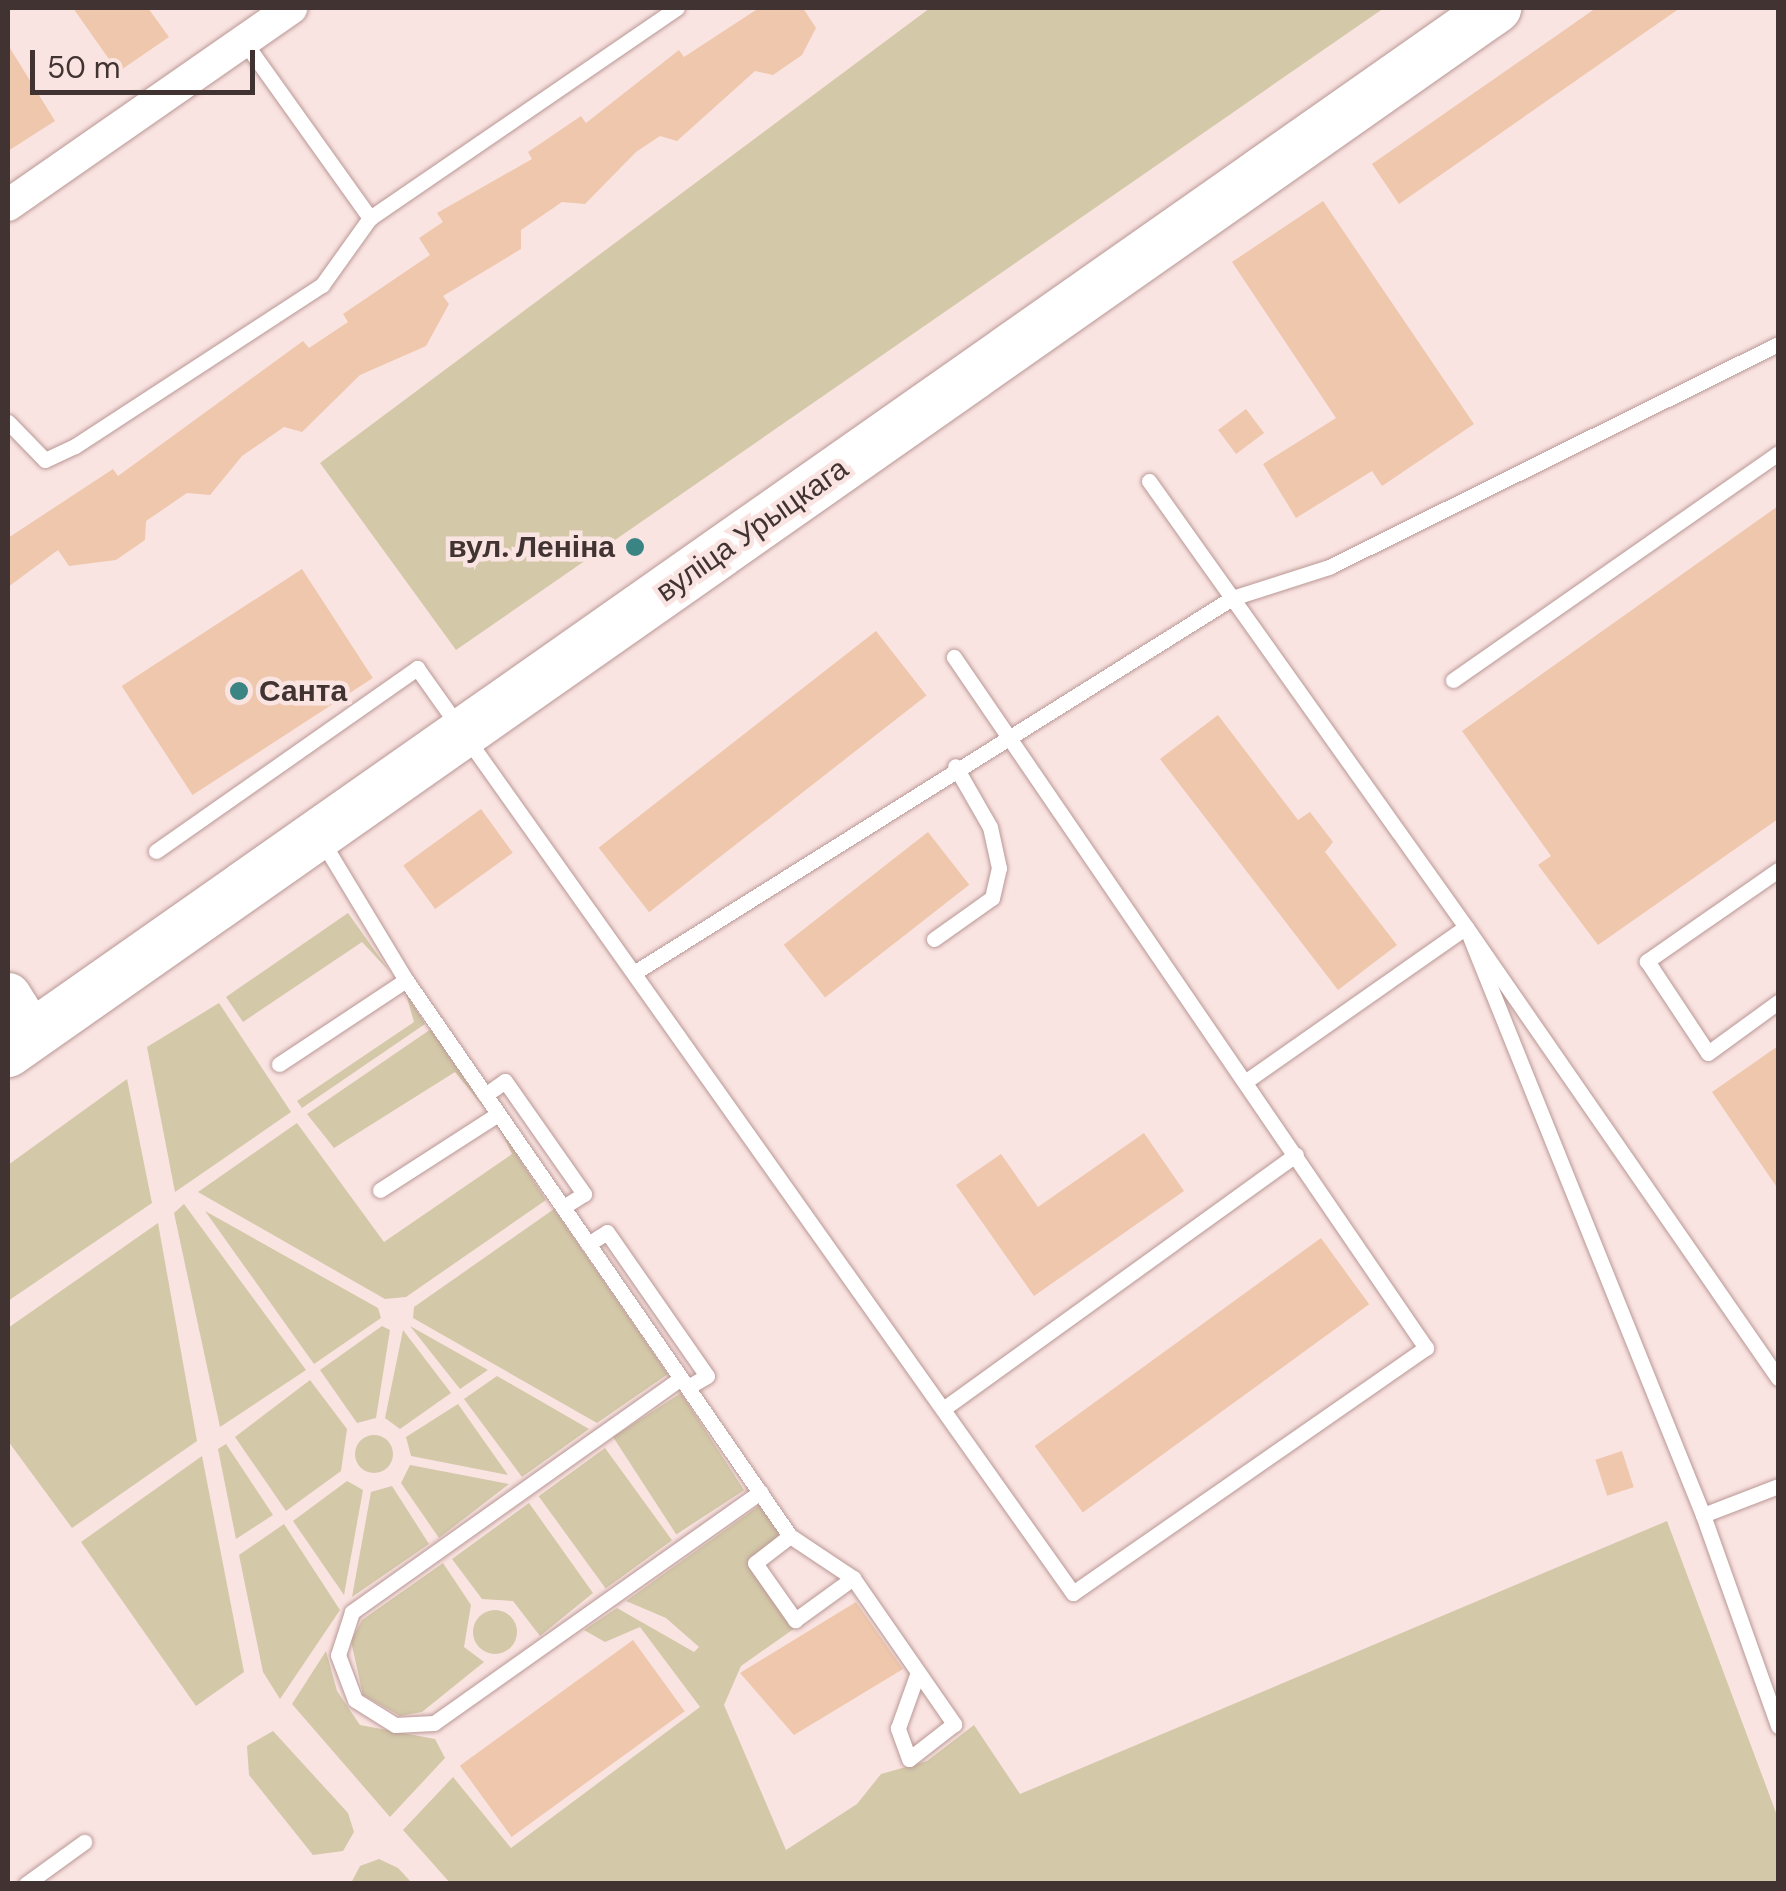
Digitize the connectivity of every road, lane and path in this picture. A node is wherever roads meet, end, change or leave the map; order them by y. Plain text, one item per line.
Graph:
1 (291, 8) edge
2 (677, 8) edge
3 (1496, 8) edge
4 (243, 40) junction
5 (8, 205) edge
6 (370, 218) junction
7 (1778, 344) edge
8 (8, 422) edge
9 (1778, 453) edge
10 (1149, 481) dead end
11 (1232, 598) junction
12 (954, 657) dead end
13 (1452, 680) dead end
14 (1006, 732) junction
15 (460, 734) junction
16 (956, 766) junction
17 (317, 834) junction
18 (156, 851) dead end
19 (1778, 870) edge
20 (1466, 927) junction
21 (934, 939) dead end
22 (637, 972) junction
23 (406, 980) junction
24 (1778, 1002) edge
25 (16, 1027) edge
26 (279, 1064) dead end
27 (1246, 1081) junction
28 (485, 1094) junction
29 (498, 1114) junction
30 (1296, 1154) junction
31 (380, 1190) dead end
32 (563, 1207) junction
33 (588, 1244) junction
34 (1778, 1378) edge
35 (684, 1382) junction
36 (943, 1409) junction
37 (1778, 1486) edge
38 (760, 1492) junction
39 (1703, 1515) junction
40 (790, 1536) junction
41 (853, 1578) junction
42 (918, 1675) junction
43 (1778, 1726) edge
44 (84, 1842) dead end
45 (26, 1884) edge

1 - 4 street
2 - 6 lane
3 - 15 main road, вуліца Урыцкага
4 - 5 street
4 - 6 lane
6 - 8 lane
7 - 11 lane
9 - 13 lane
10 - 11 lane
11 - 14 lane
11 - 20 lane
12 - 14 lane
14 - 16 lane
14 - 27 lane
15 - 17 main road, вуліца Урыцкага
15 - 18 lane
15 - 22 lane
16 - 21 lane
16 - 22 lane
17 - 23 lane
17 - 25 main road, вуліца Урыцкага
19 - 24 lane
20 - 27 lane
20 - 34 lane
20 - 39 lane
22 - 36 lane
23 - 26 lane
23 - 28 lane
27 - 30 lane
28 - 29 lane
28 - 32 lane
29 - 31 lane
29 - 32 lane
30 - 36 lane
30 - 36 lane
32 - 33 lane
33 - 35 lane
33 - 35 lane
35 - 38 lane
35 - 38 lane
37 - 39 lane
38 - 40 lane
39 - 43 lane
40 - 41 lane
40 - 41 lane
41 - 42 lane
42 - 42 lane
44 - 45 lane

